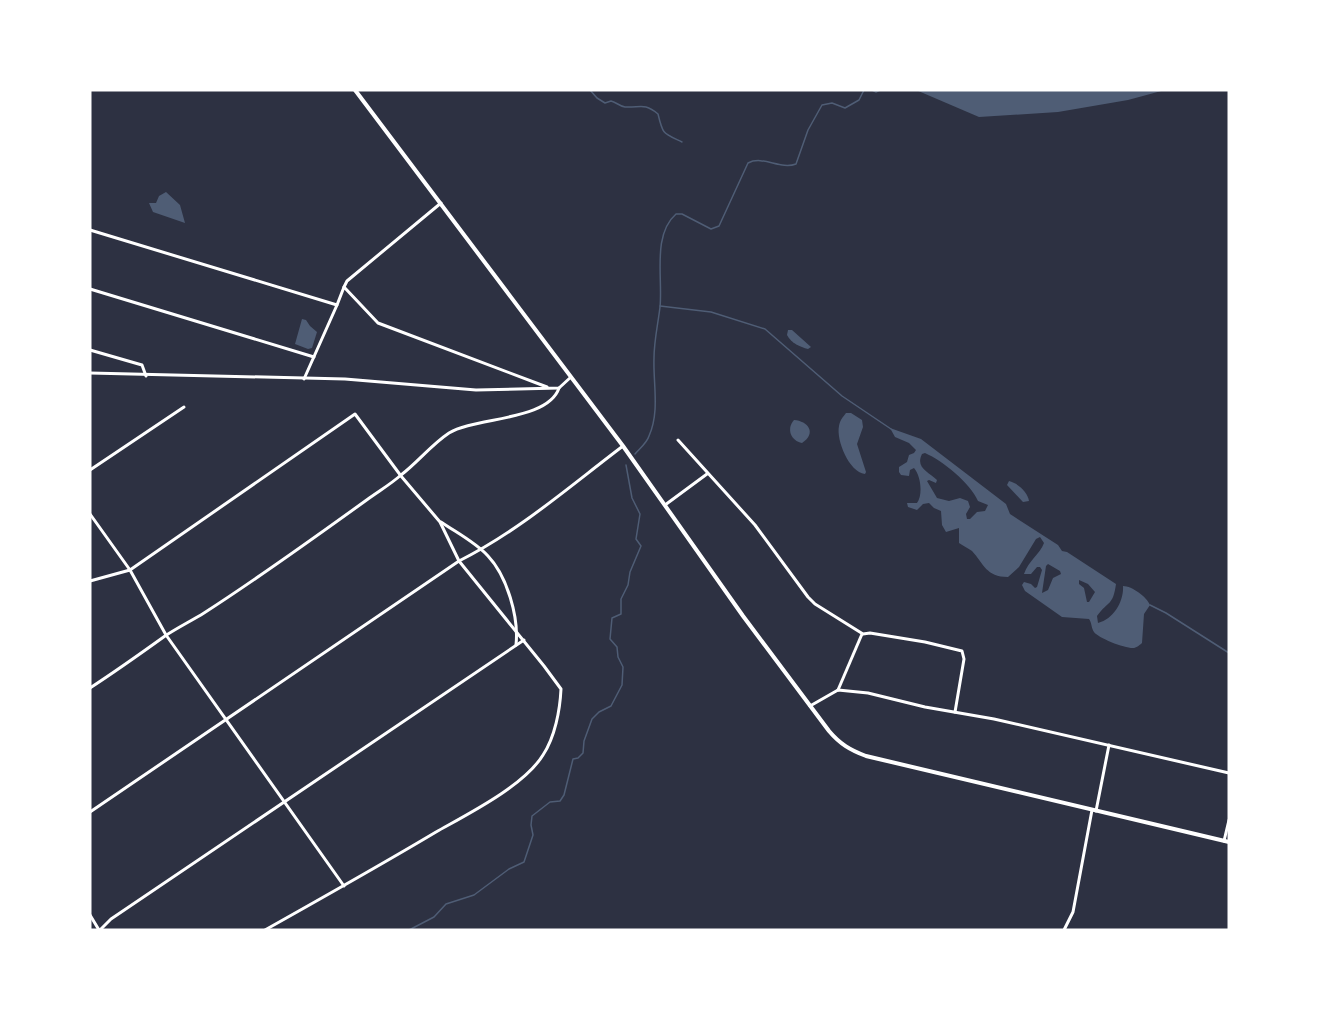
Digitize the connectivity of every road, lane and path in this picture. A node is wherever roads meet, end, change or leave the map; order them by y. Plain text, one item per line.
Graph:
1 (356, 90) edge
2 (441, 203) junction
3 (90, 230) edge
4 (344, 287) junction
5 (90, 289) edge
6 (337, 304) junction
7 (90, 350) edge
8 (314, 357) junction
9 (90, 374) edge
10 (146, 376) junction
11 (571, 377) junction
12 (304, 379) junction
13 (547, 387) junction
14 (559, 387) junction
15 (184, 406) dead end
16 (678, 440) dead end
17 (622, 446) junction
18 (90, 470) edge
19 (707, 474) junction
20 (401, 476) junction
21 (665, 505) junction
22 (90, 514) edge
23 (440, 522) junction
24 (481, 550) junction
25 (459, 561) junction
26 (130, 570) junction
27 (90, 581) edge
28 (516, 632) junction
29 (863, 634) junction
30 (166, 635) junction
31 (524, 640) junction
32 (515, 646) junction
33 (90, 688) edge
34 (838, 690) junction
35 (810, 706) junction
36 (955, 712) junction
37 (225, 720) junction
38 (1109, 746) junction
39 (1229, 773) edge
40 (285, 803) junction
41 (1094, 811) junction
42 (90, 812) edge
43 (1229, 820) edge
44 (1226, 842) edge
45 (344, 886) junction
46 (90, 915) edge
47 (100, 930) edge
48 (265, 930) edge
49 (1064, 930) edge

1 - 2 main road
2 - 4 street
2 - 11 main road
3 - 6 street
4 - 6 street
4 - 13 street
5 - 8 street
6 - 8 street
7 - 10 street
8 - 12 street
9 - 10 street
10 - 12 street
11 - 14 street
11 - 17 main road
12 - 13 street
13 - 14 street
14 - 20 street
15 - 18 street
16 - 19 street
17 - 21 main road
17 - 24 street
19 - 21 street
19 - 29 street
20 - 23 street
20 - 26 street
20 - 30 street
21 - 35 main road
22 - 26 street
23 - 24 street
23 - 25 street
24 - 25 street
24 - 28 street
25 - 28 street
25 - 37 street
26 - 27 street
26 - 30 street
28 - 31 street
28 - 32 street
29 - 34 street
29 - 36 street
30 - 33 street
30 - 37 street
31 - 32 street
31 - 45 street
32 - 40 street
34 - 35 street
34 - 36 street
35 - 41 main road
36 - 38 street
37 - 40 street
37 - 42 street
38 - 39 street
38 - 41 street
40 - 45 street
40 - 47 street
41 - 44 main road
41 - 49 street
43 - 44 street
45 - 48 street
46 - 47 street

